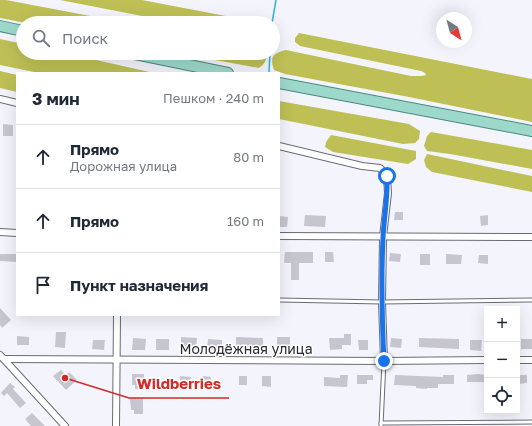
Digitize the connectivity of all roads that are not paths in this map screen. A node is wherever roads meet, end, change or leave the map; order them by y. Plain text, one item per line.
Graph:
1 (0, 26) edge
2 (16, 29) edge
3 (164, 60) edge
4 (223, 72) edge
5 (280, 83) edge
6 (0, 99) edge
7 (16, 103) edge
8 (532, 131) edge
9 (280, 146) edge
10 (0, 232) edge
11 (16, 233) edge
12 (280, 236) edge
13 (383, 237) junction
14 (532, 237) edge
15 (280, 300) edge
16 (532, 300) edge
17 (382, 302) junction
18 (117, 316) edge
19 (2, 357) edge
20 (116, 360) junction
21 (484, 360) edge
22 (520, 360) edge
23 (532, 360) edge
24 (384, 361) junction
25 (532, 422) edge
26 (381, 425) edge
27 (65, 426) edge
28 (116, 426) edge

1 - 2 main road
3 - 4 main road
5 - 8 main road
6 - 7 street
9 - 13 street
10 - 11 street
12 - 13 street
13 - 14 street
13 - 17 street
15 - 17 lane
16 - 17 lane
17 - 24 street
18 - 20 street
19 - 20 street, Молодёжная улица
19 - 27 street
20 - 24 street, Молодёжная улица
20 - 28 street
21 - 24 street, Молодёжная улица
22 - 23 street
24 - 26 lane
25 - 26 lane

